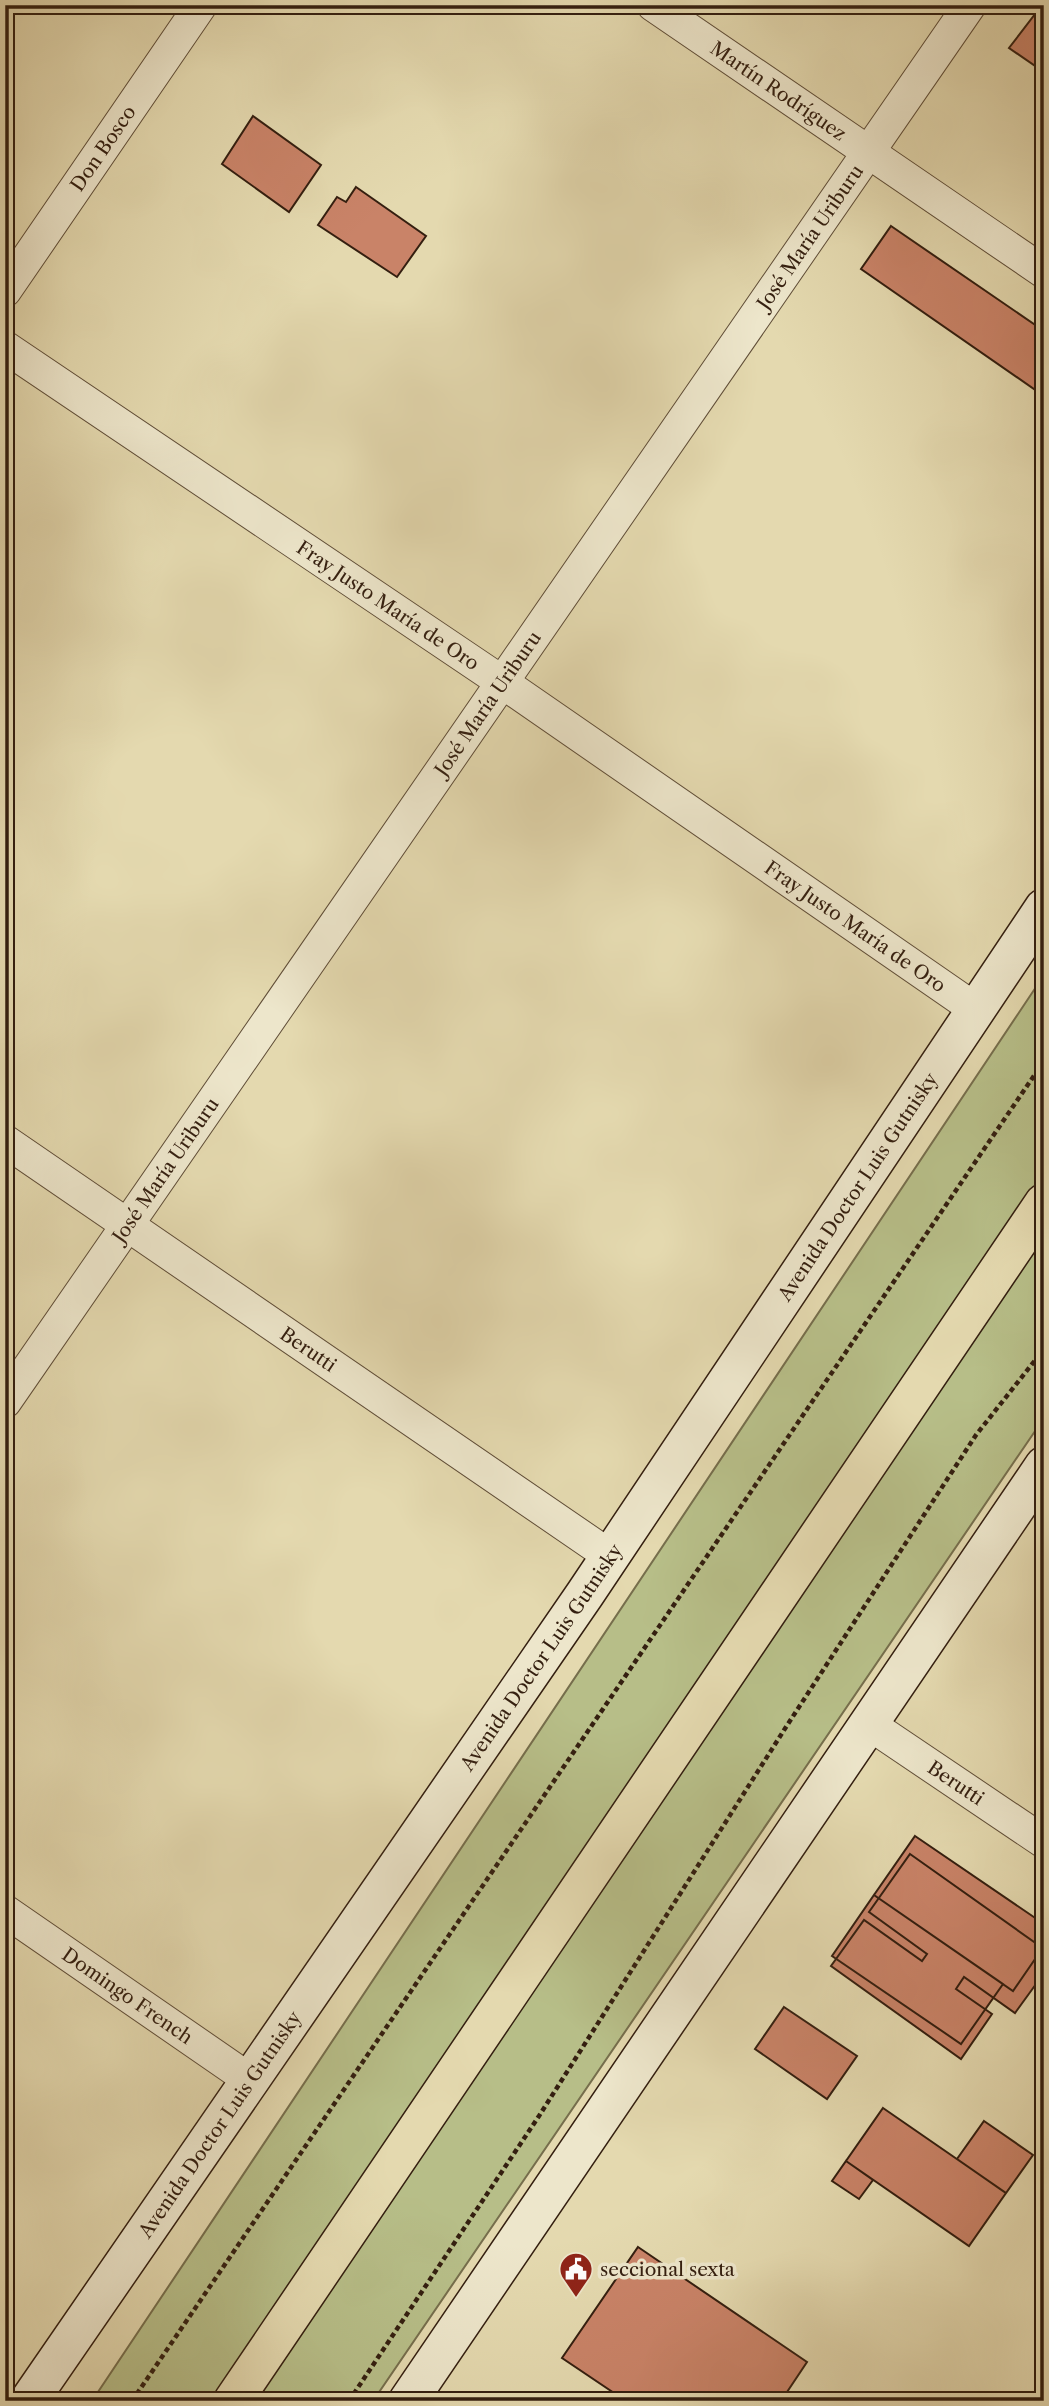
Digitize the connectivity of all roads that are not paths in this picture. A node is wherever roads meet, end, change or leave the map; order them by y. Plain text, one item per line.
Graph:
1 (201, 5) edge
2 (653, 5) edge
3 (970, 5) edge
4 (868, 152) junction
5 (1044, 272) edge
6 (5, 291) edge
7 (5, 347) edge
8 (502, 682) junction
9 (1044, 908) edge
10 (975, 1009) junction
11 (5, 1141) edge
12 (1044, 1203) edge
13 (128, 1225) junction
14 (5, 1402) edge
15 (1044, 1466) edge
16 (610, 1556) junction
17 (869, 1724) junction
18 (1044, 1842) edge
19 (5, 1911) edge
20 (250, 2081) junction
21 (29, 2401) edge
22 (233, 2401) edge
23 (408, 2401) edge

1 - 6 street, Don Bosco
2 - 4 street, Martín Rodríguez
3 - 4 street, José María Uriburu
4 - 5 street, Martín Rodríguez
4 - 8 street, José María Uriburu
7 - 8 street, Fray Justo María de Oro
8 - 10 street, Fray Justo María de Oro
8 - 13 street, José María Uriburu
9 - 10 main road, Avenida Doctor Luis Gutnisky
10 - 16 main road, Avenida Doctor Luis Gutnisky
11 - 13 street, Berutti
12 - 22 main road
13 - 14 street, José María Uriburu
13 - 16 street, Berutti
15 - 17 main road
16 - 20 main road, Avenida Doctor Luis Gutnisky
17 - 18 street, Berutti
17 - 23 main road
19 - 20 street, Domingo French
20 - 21 main road, Avenida Doctor Luis Gutnisky

